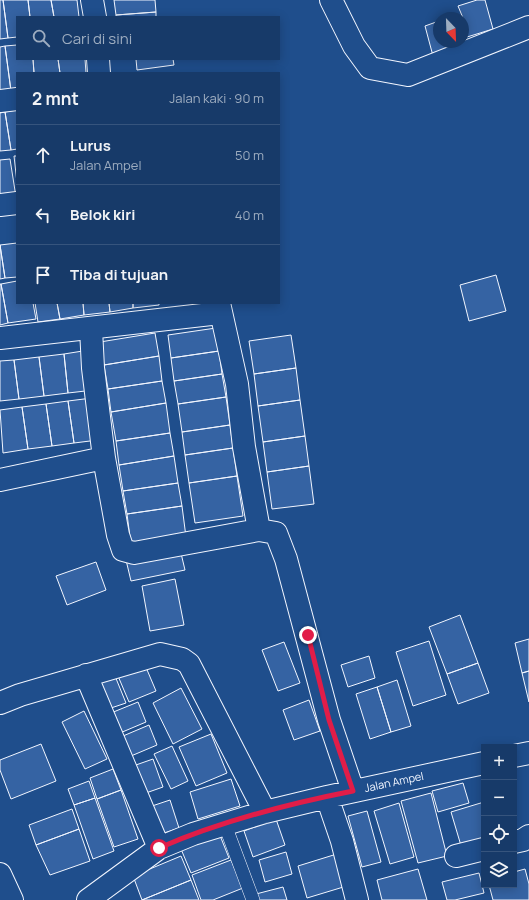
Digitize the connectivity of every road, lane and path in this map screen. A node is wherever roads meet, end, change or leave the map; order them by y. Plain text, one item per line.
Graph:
1 (92, 0) edge
2 (331, 0) edge
3 (95, 16) edge
4 (529, 27) edge
5 (98, 60) edge
6 (99, 72) edge
7 (16, 99) edge
8 (0, 101) edge
9 (16, 202) edge
10 (0, 205) edge
11 (219, 308) edge
12 (91, 329) junction
13 (0, 338) edge
14 (104, 458) junction
15 (0, 480) edge
16 (259, 530) junction
17 (86, 675) junction
18 (0, 703) edge
19 (529, 753) edge
20 (517, 755) edge
21 (481, 764) edge
22 (353, 791) junction
23 (327, 796) junction
24 (265, 812) junction
25 (225, 825) junction
26 (529, 836) edge
27 (517, 841) edge
28 (159, 848) junction
29 (481, 850) edge
30 (456, 856) dead end
31 (0, 874) edge
32 (12, 900) edge
33 (88, 900) edge
34 (253, 900) edge
35 (357, 900) edge

1 - 3 street
2 - 4 street
5 - 6 street
7 - 8 street
9 - 10 street
11 - 12 street
11 - 16 street
12 - 13 street
12 - 14 street
14 - 15 street
14 - 16 street
16 - 22 street
17 - 18 street
17 - 24 street
17 - 28 street
19 - 20 street
21 - 22 street, Jalan Ampel
22 - 23 street, Jalan Ampel
23 - 24 street, Jalan Ampel
23 - 35 street
24 - 25 street, Jalan Ampel
25 - 28 street, Jalan Ampel
25 - 34 lane
26 - 27 street
28 - 33 street, Jalan Ampel
29 - 30 street
31 - 32 street

